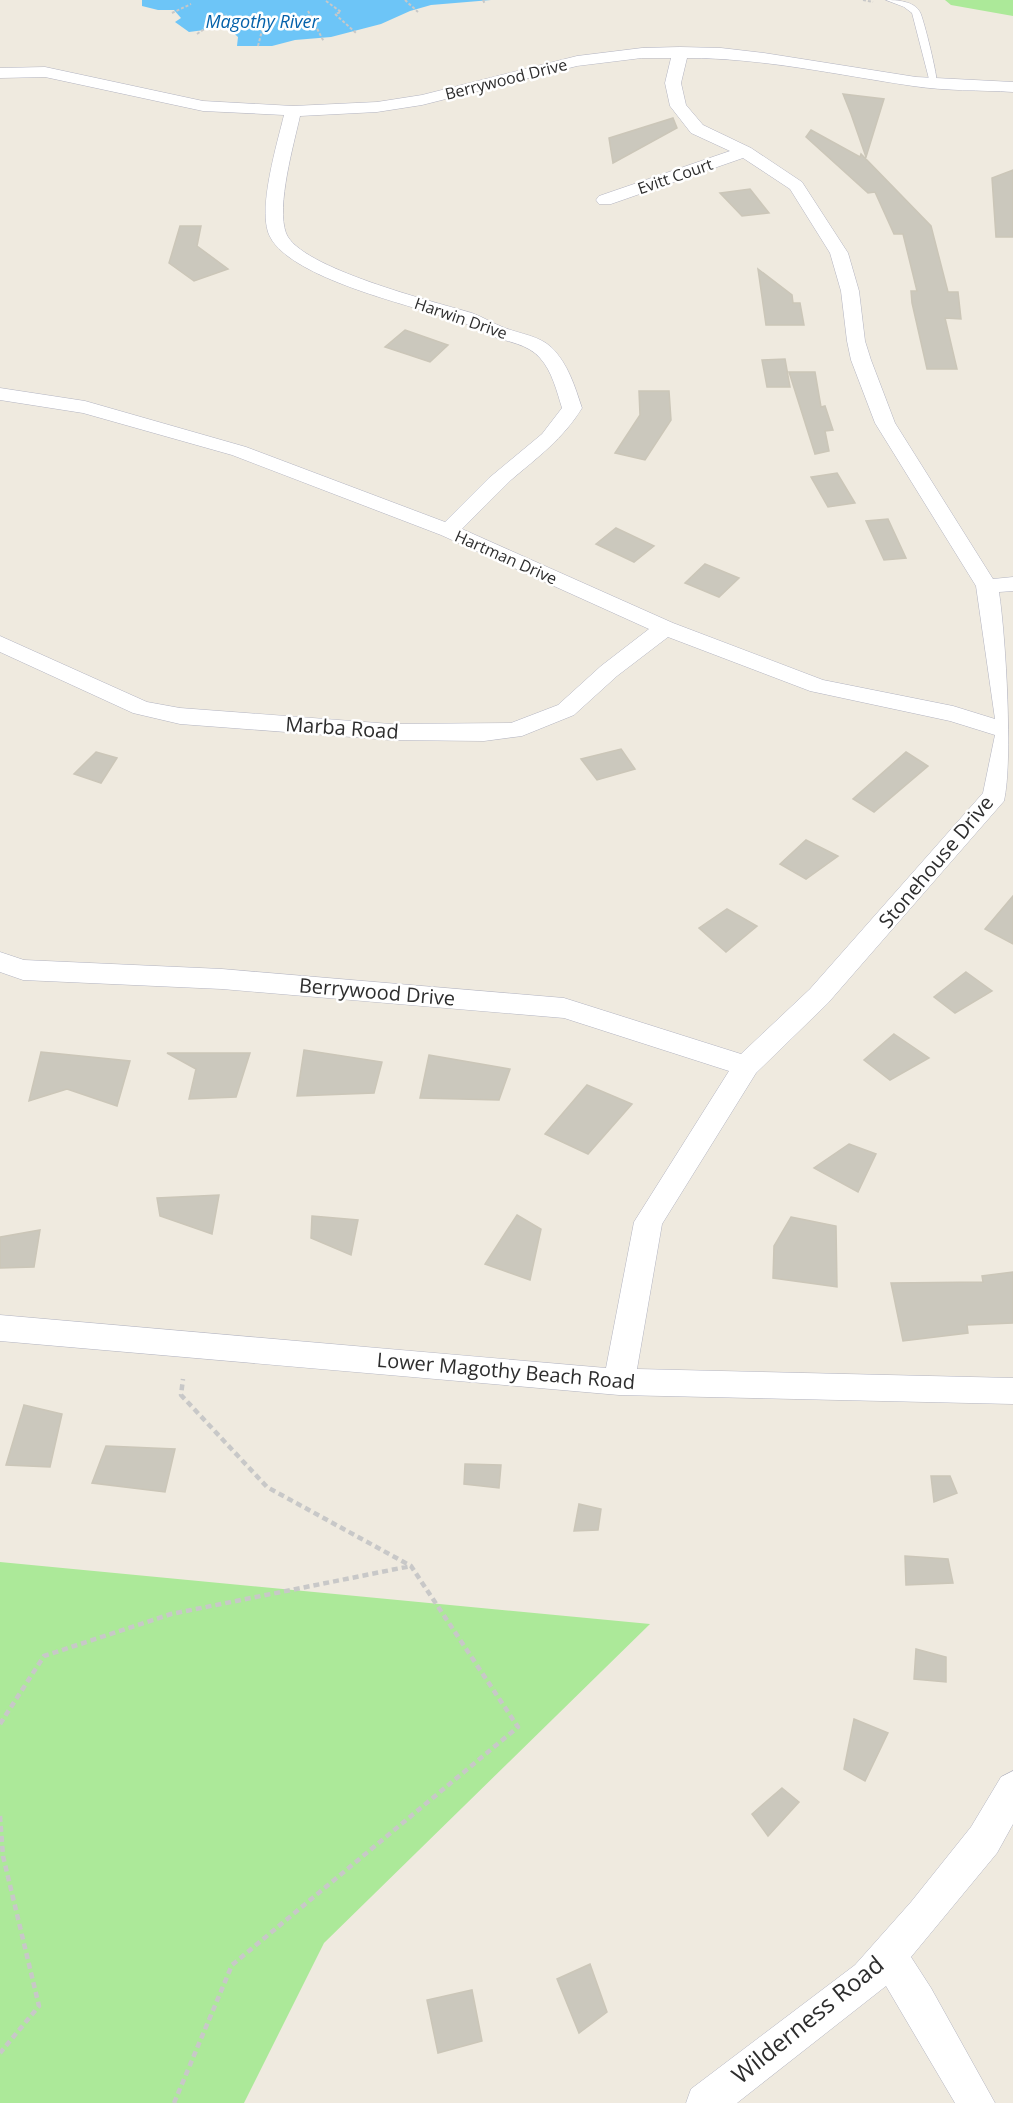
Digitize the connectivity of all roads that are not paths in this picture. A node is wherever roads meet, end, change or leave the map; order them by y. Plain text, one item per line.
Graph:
1 (890, 0) edge
2 (680, 52) junction
3 (0, 73) edge
4 (934, 83) junction
5 (1013, 87) edge
6 (292, 111) junction
7 (745, 152) junction
8 (605, 200) dead end
9 (2, 397) edge
10 (448, 531) junction
11 (1013, 584) edge
12 (987, 586) junction
13 (665, 628) junction
14 (0, 643) edge
15 (1008, 731) junction
16 (0, 962) edge
17 (747, 1066) junction
18 (0, 1328) edge
19 (619, 1382) junction
20 (1013, 1391) edge
21 (1013, 1788) edge
22 (889, 1956) junction
23 (705, 2103) edge
24 (976, 2103) edge

1 - 4 lane
2 - 4 street, Berrywood Drive
2 - 6 street, Berrywood Drive
2 - 7 street, Stonehouse Drive
3 - 6 street, Berrywood Drive
4 - 5 street, Berrywood Drive
6 - 10 street, Harwin Drive
7 - 8 street, Evitt Court
7 - 12 street, Stonehouse Drive
9 - 10 street, Hartman Drive
10 - 13 street, Hartman Drive
11 - 12 street
12 - 15 street, Stonehouse Drive
13 - 14 street, Marba Road
13 - 15 street, Hartman Drive
15 - 17 street, Stonehouse Drive
16 - 17 street, Berrywood Drive
17 - 19 street, Stonehouse Drive
18 - 19 street, Lower Magothy Beach Road
19 - 20 street, Lower Magothy Beach Road
21 - 22 street, Wilderness Road
22 - 23 street, Wilderness Road
22 - 24 street

